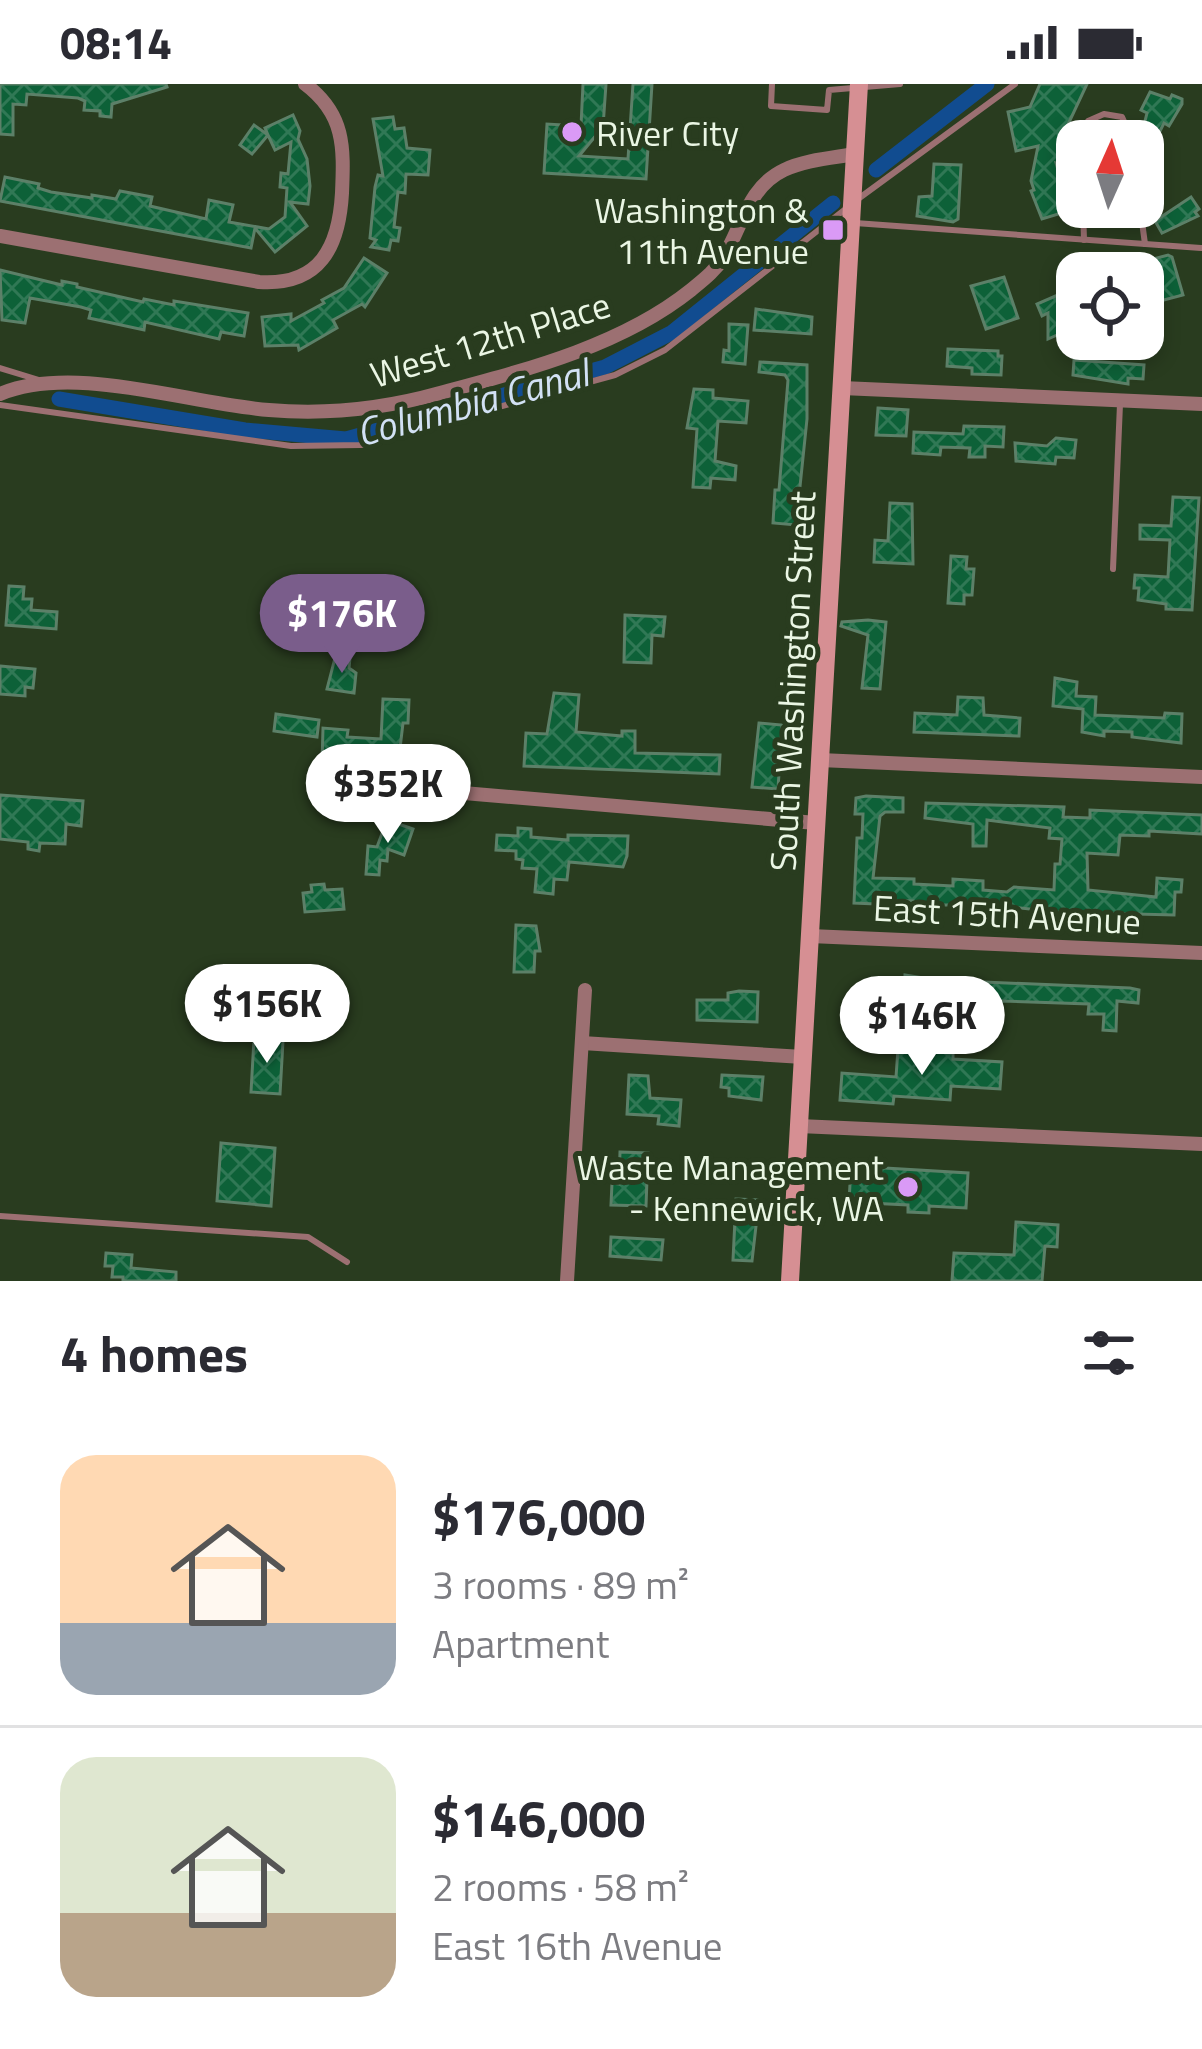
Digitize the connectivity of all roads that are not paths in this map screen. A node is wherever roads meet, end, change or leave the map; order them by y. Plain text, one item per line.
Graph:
1 (305, 84) edge
2 (772, 84) edge
3 (900, 84) edge
4 (1015, 84) edge
5 (859, 86) edge
6 (1092, 120) edge
7 (1123, 120) edge
8 (855, 154) junction
9 (851, 213) junction
10 (1084, 228) edge
11 (1143, 228) edge
12 (0, 236) edge
13 (1084, 240) junction
14 (1145, 244) junction
15 (1201, 248) edge
16 (0, 368) edge
17 (42, 382) junction
18 (842, 388) junction
19 (0, 394) edge
20 (1120, 400) junction
21 (1202, 404) edge
22 (0, 405) edge
23 (1113, 569) dead end
24 (820, 760) junction
25 (1202, 777) edge
26 (417, 789) dead end
27 (816, 823) junction
28 (810, 936) junction
29 (1202, 953) edge
30 (585, 990) dead end
31 (582, 1043) junction
32 (803, 1057) junction
33 (799, 1126) junction
34 (1202, 1144) edge
35 (0, 1216) edge
36 (346, 1262) dead end
37 (567, 1281) edge
38 (790, 1281) edge

1 - 12 street
2 - 5 lane
3 - 5 lane
4 - 9 lane
5 - 8 main road, South Washington Street
6 - 7 lane
8 - 9 main road, South Washington Street
8 - 17 street, West 12th Place
9 - 13 lane
9 - 18 main road, South Washington Street
9 - 22 lane
10 - 13 lane
11 - 14 lane
13 - 14 lane
14 - 15 lane
16 - 17 lane
17 - 19 street, West 12th Place
18 - 20 street
18 - 24 main road, South Washington Street
20 - 21 street
20 - 23 lane
24 - 25 street
24 - 27 main road, South Washington Street
26 - 27 street
27 - 28 main road, South Washington Street
28 - 29 street, East 15th Avenue
28 - 32 main road, South Washington Street
30 - 31 street
31 - 32 street
31 - 37 street
32 - 33 main road, South Washington Street
33 - 34 street
33 - 38 main road, South Washington Street
35 - 36 lane

